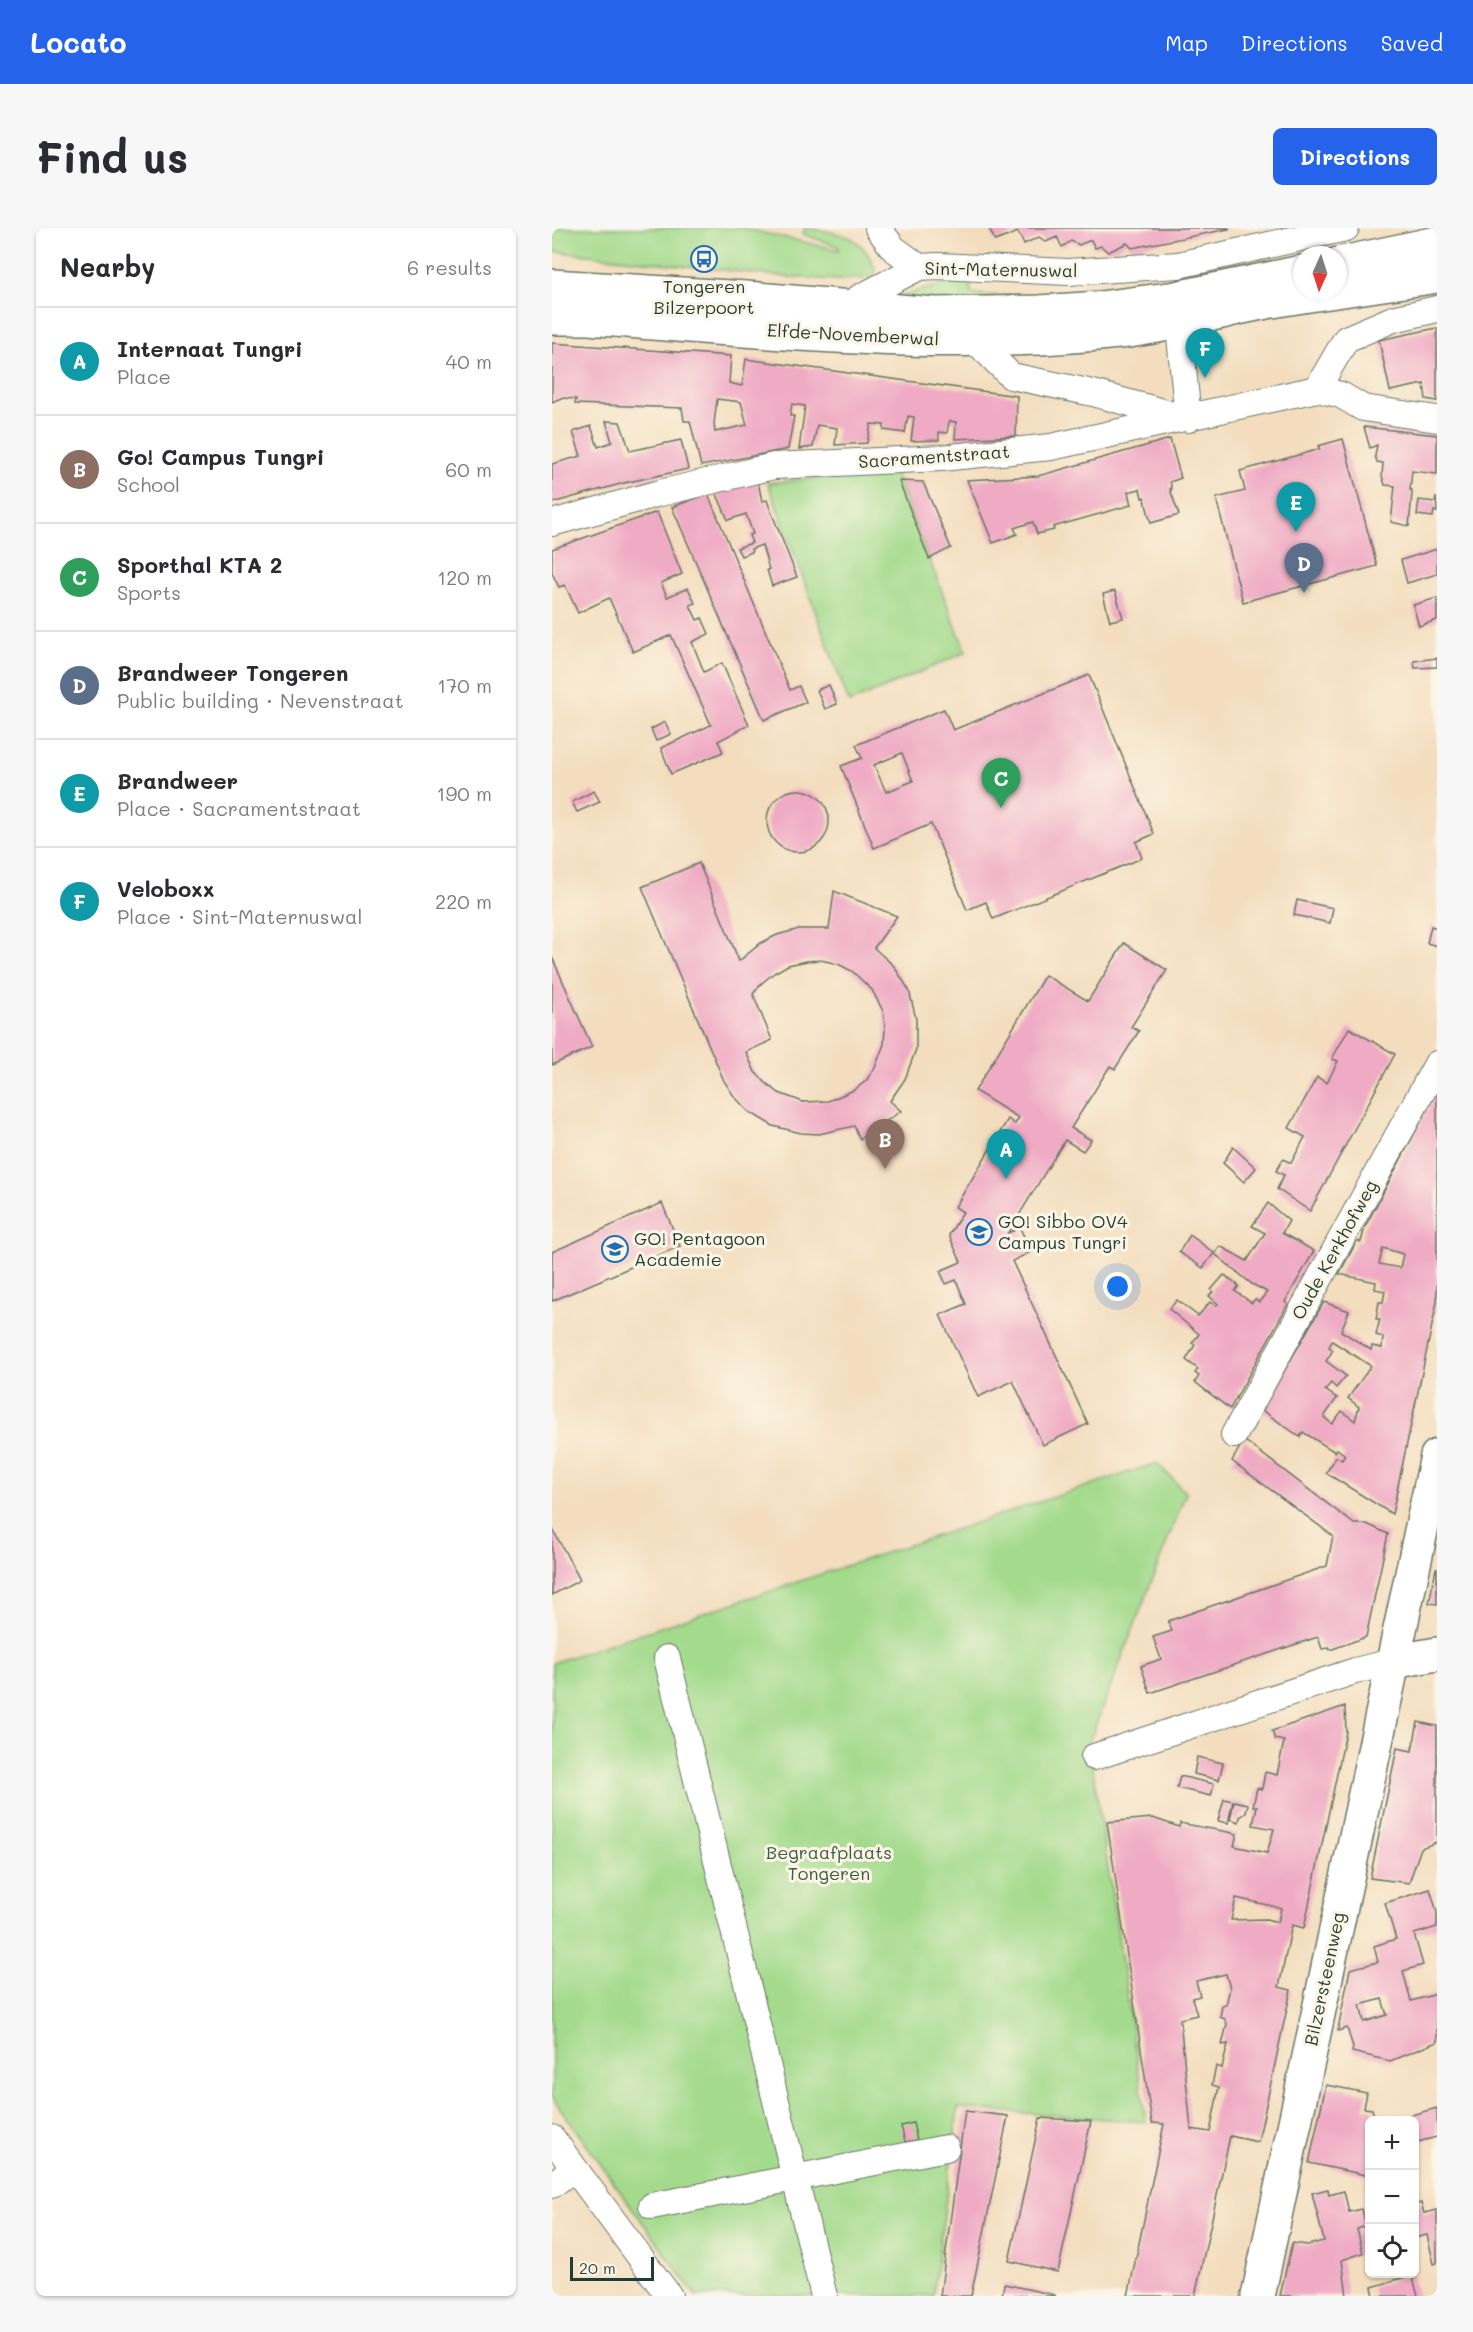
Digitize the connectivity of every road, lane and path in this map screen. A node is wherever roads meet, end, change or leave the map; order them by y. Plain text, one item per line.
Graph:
1 (878, 228) edge
2 (1346, 228) edge
3 (1311, 231) edge
4 (1437, 243) edge
5 (1347, 262) edge
6 (919, 267) junction
7 (1293, 275) edge
8 (1437, 276) edge
9 (552, 286) edge
10 (847, 308) junction
11 (1437, 309) edge
12 (1177, 310) junction
13 (552, 318) edge
14 (975, 340) junction
15 (1317, 389) junction
16 (1188, 419) junction
17 (1437, 419) edge
18 (552, 523) edge
19 (1437, 1064) edge
20 (1234, 1435) dead end
21 (1437, 1456) edge
22 (1437, 1654) edge
23 (667, 1658) dead end
24 (1392, 1662) junction
25 (1094, 1757) dead end
26 (552, 2138) edge
27 (946, 2148) dead end
28 (574, 2168) junction
29 (795, 2178) junction
30 (552, 2186) edge
31 (652, 2206) dead end
32 (669, 2296) edge
33 (824, 2296) edge
34 (1258, 2296) edge

1 - 6 street
2 - 3 street, Sint-Maternuswal
3 - 6 street, Sint-Maternuswal
4 - 5 main road
6 - 10 street, Sint-Maternuswal
7 - 12 main road
8 - 12 main road
9 - 10 main road, Elfde-Novemberwal
10 - 12 main road
11 - 15 street
12 - 14 main road
12 - 16 street
13 - 14 main road, Elfde-Novemberwal
14 - 16 street
15 - 16 street, Sacramentstraat
15 - 17 street
16 - 18 street, Sacramentstraat
19 - 20 street, Oude Kerkhofweg
21 - 24 main road, Bilzersteenweg
22 - 24 main road
23 - 29 street
24 - 25 street
24 - 34 main road, Bilzersteenweg
26 - 28 street
27 - 29 street
28 - 30 street
28 - 32 street
29 - 31 street
29 - 33 street

